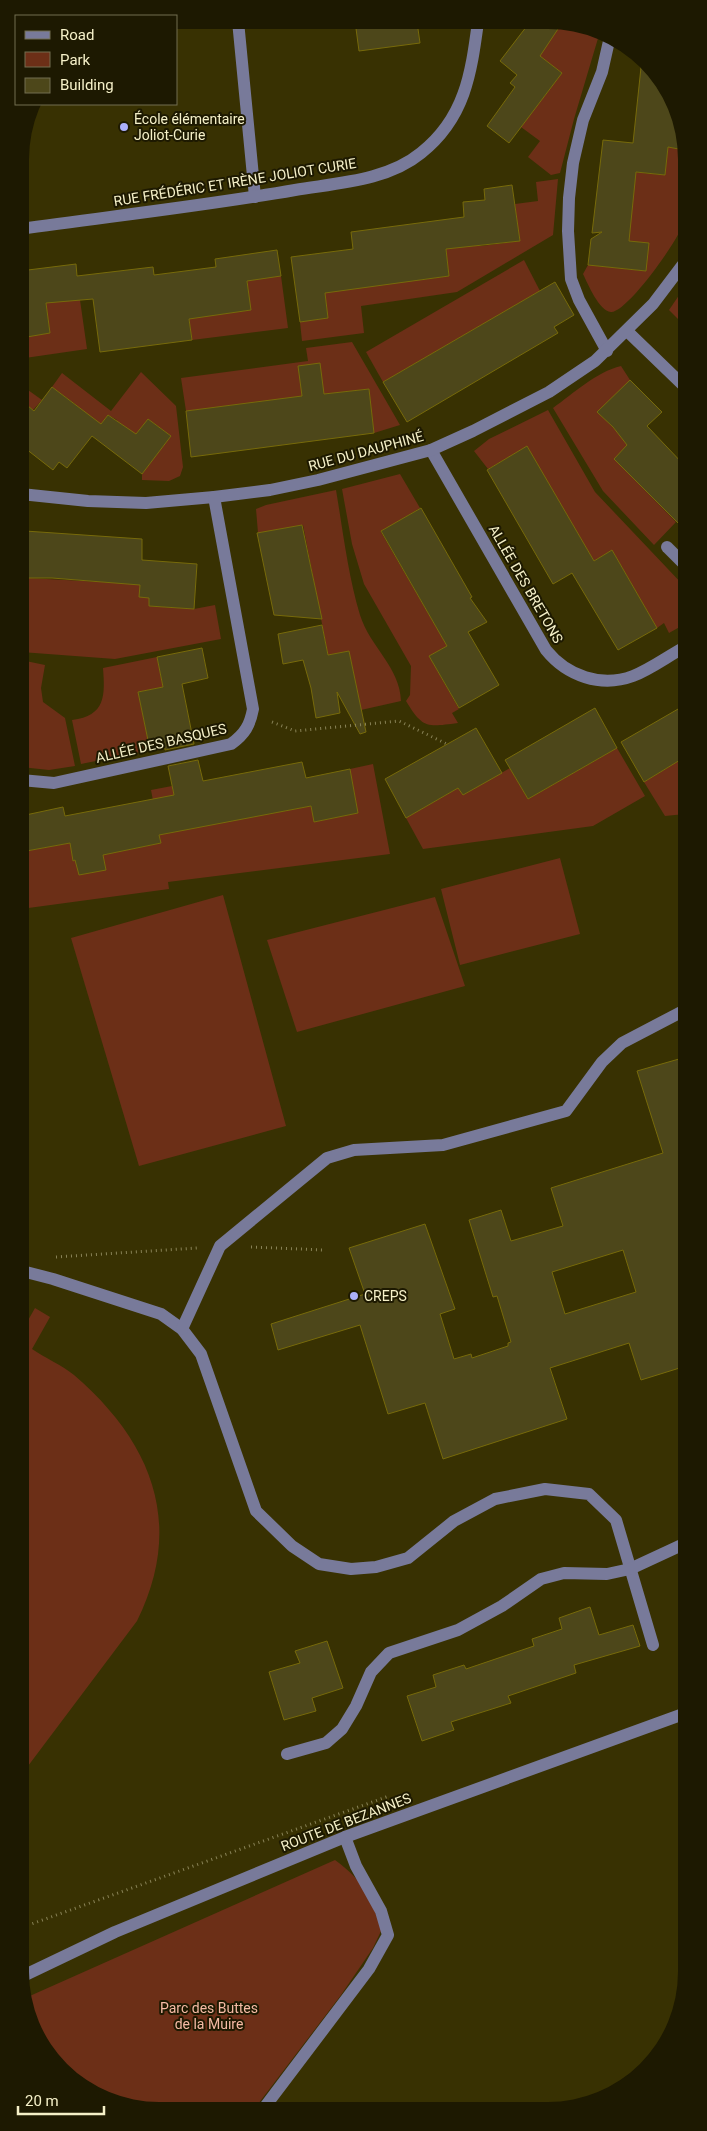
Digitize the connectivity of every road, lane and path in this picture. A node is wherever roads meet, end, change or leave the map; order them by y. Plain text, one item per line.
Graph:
1 (239, 29) edge
2 (477, 29) edge
3 (608, 44) edge
4 (255, 197) junction
5 (29, 228) edge
6 (678, 272) edge
7 (627, 331) junction
8 (607, 351) junction
9 (678, 380) edge
10 (431, 450) junction
11 (29, 495) edge
12 (214, 497) junction
13 (667, 547) dead end
14 (678, 558) edge
15 (678, 651) edge
16 (252, 714) junction
17 (449, 744) dead end
18 (29, 781) edge
19 (678, 1014) edge
20 (220, 1246) junction
21 (323, 1250) dead end
22 (50, 1257) dead end
23 (29, 1273) edge
24 (182, 1329) junction
25 (678, 1548) edge
26 (630, 1569) junction
27 (653, 1645) dead end
28 (678, 1717) edge
29 (287, 1754) dead end
30 (397, 1793) dead end
31 (345, 1837) junction
32 (29, 1925) edge
33 (29, 1973) edge
34 (269, 2102) edge

1 - 4 street
2 - 4 street, RUE FRÉDÉRIC ET IRÈNE JOLIOT CURIE
3 - 8 street
4 - 5 street, RUE FRÉDÉRIC ET IRÈNE JOLIOT CURIE
6 - 7 street, RUE DU DAUPHINÉ
7 - 8 street, RUE DU DAUPHINÉ
7 - 9 street
8 - 10 street, RUE DU DAUPHINÉ
10 - 12 street, RUE DU DAUPHINÉ
10 - 15 street, ALLÉE DES BRETONS
11 - 12 street, RUE DU DAUPHINÉ
12 - 16 street, ALLÉE DES BASQUES
13 - 14 street
16 - 17 path
16 - 18 street, ALLÉE DES BASQUES
19 - 20 street
20 - 21 path
20 - 22 path
20 - 24 street
23 - 24 street
24 - 26 street
25 - 26 street
26 - 27 street
26 - 29 street
28 - 31 street, ROUTE DE BEZANNES
30 - 32 path
31 - 33 street, ROUTE DE BEZANNES
31 - 34 street

